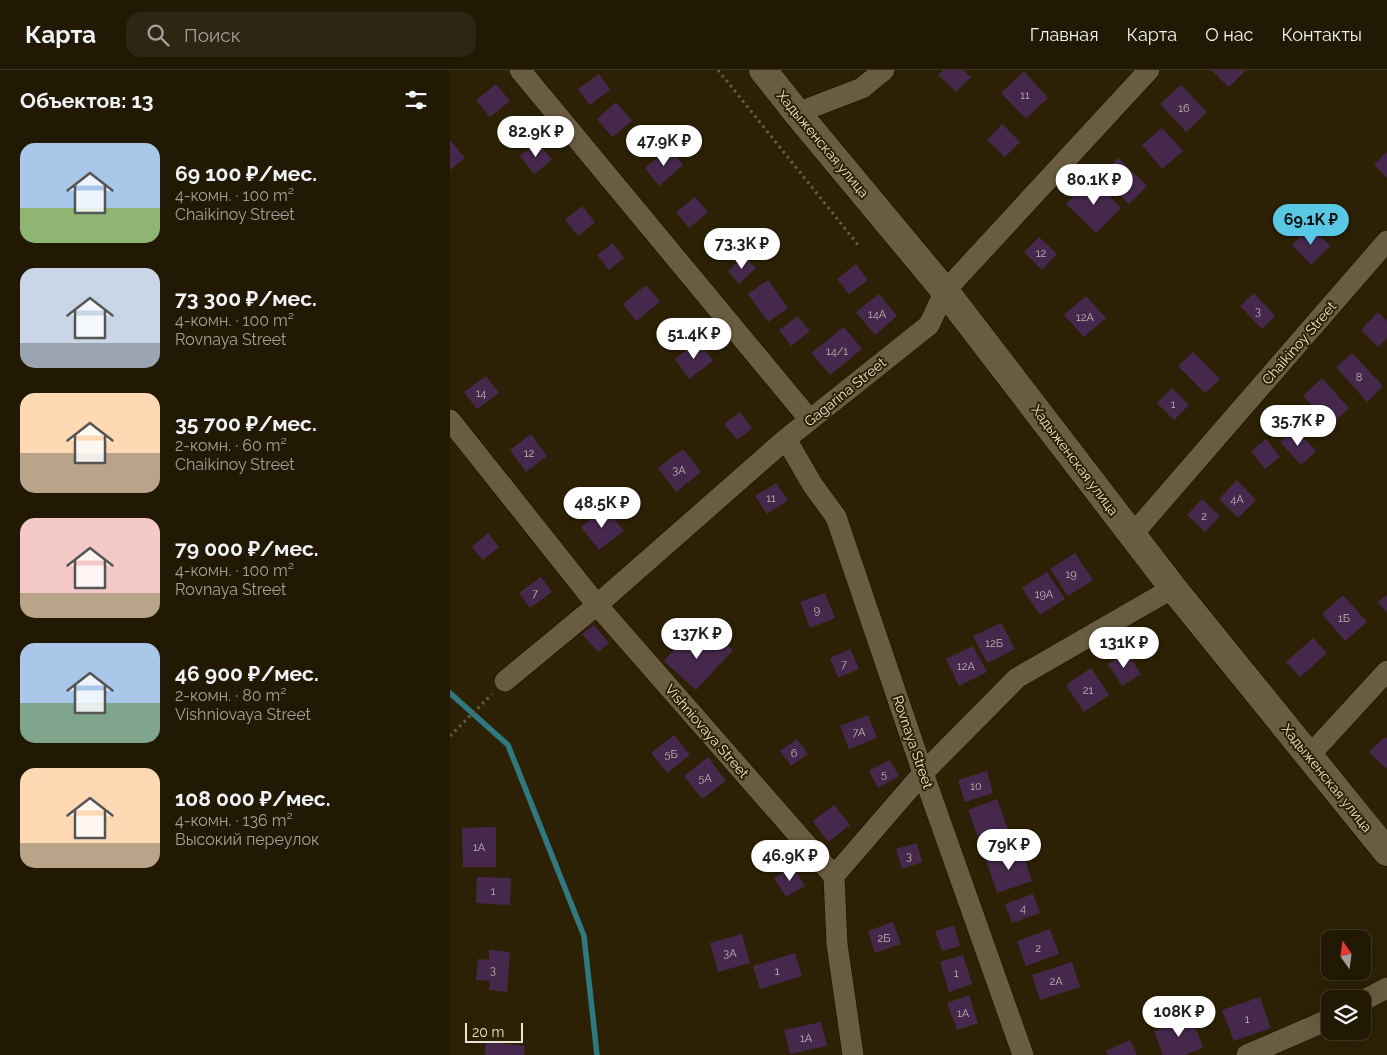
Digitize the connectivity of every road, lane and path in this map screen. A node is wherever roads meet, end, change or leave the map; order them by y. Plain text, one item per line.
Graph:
1 (520, 70) edge
2 (718, 70) edge
3 (763, 70) edge
4 (884, 70) edge
5 (1149, 70) edge
6 (797, 114) junction
7 (1387, 241) edge
8 (859, 246) dead end
9 (945, 291) junction
10 (450, 420) edge
11 (810, 420) junction
12 (786, 439) junction
13 (1132, 535) junction
14 (1173, 588) junction
15 (597, 605) junction
16 (1387, 672) edge
17 (505, 681) joint
18 (450, 736) edge
19 (1309, 756) junction
20 (923, 773) junction
21 (1387, 852) edge
22 (834, 876) junction
23 (1387, 988) edge
24 (1371, 996) edge
25 (1321, 1023) edge
26 (853, 1055) edge
27 (1023, 1055) edge
28 (1247, 1055) edge

1 - 11 street
2 - 8 path
3 - 6 main road, Хадыженская улица
4 - 6 street
5 - 9 street, Gagarina Street
6 - 9 main road, Хадыженская улица
7 - 13 street, Chaikinoy Street
9 - 11 street, Gagarina Street
9 - 13 main road, Хадыженская улица
10 - 15 street, Vishniovaya Street
11 - 12 street, Gagarina Street
12 - 15 street, Gagarina Street
12 - 20 street, Rovnaya Street
13 - 14 main road, Хадыженская улица
14 - 19 main road, Хадыженская улица
14 - 20 street
15 - 17 street, Gagarina Street
15 - 22 street, Vishniovaya Street
16 - 19 street
17 - 18 path
19 - 21 main road, Хадыженская улица
20 - 22 street
20 - 27 street, Rovnaya Street
22 - 26 street
23 - 24 street
25 - 28 street

